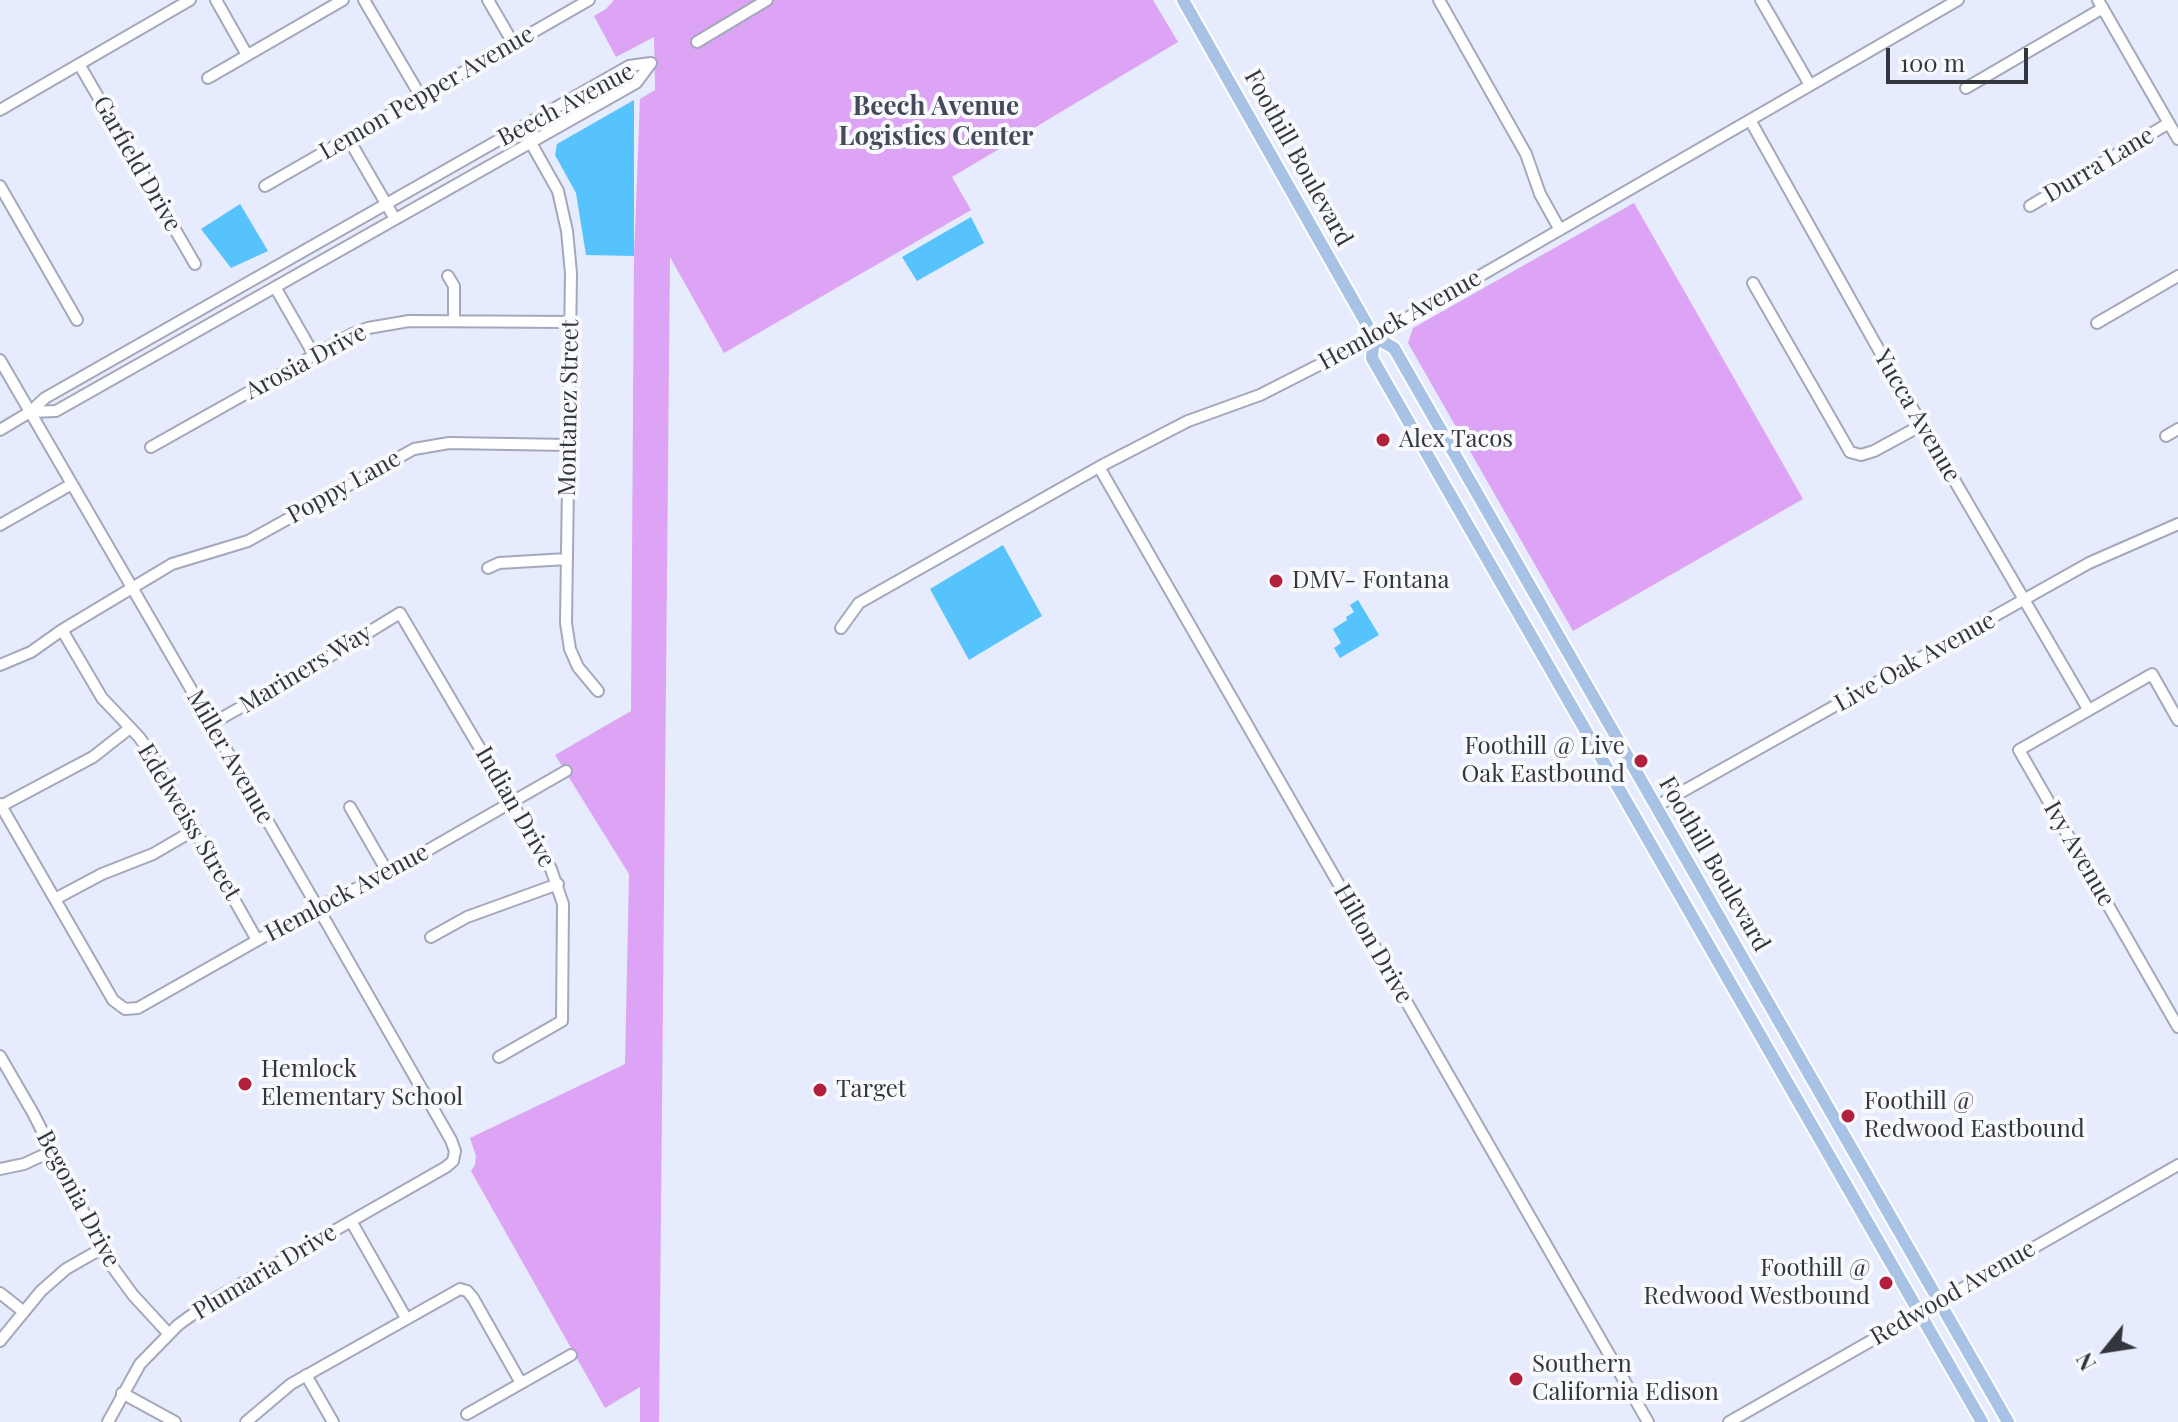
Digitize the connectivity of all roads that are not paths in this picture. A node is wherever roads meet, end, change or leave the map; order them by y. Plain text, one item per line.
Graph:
1 (190, 0) edge
2 (216, 0) edge
3 (343, 0) edge
4 (364, 0) edge
5 (488, 0) edge
6 (589, 0) edge
7 (767, 0) edge
8 (1183, 0) edge
9 (1439, 0) edge
10 (1761, 0) edge
11 (1958, 0) edge
12 (2100, 4) edge
13 (697, 42) dead end
14 (513, 43) junction
15 (247, 55) junction
16 (79, 64) junction
17 (208, 78) dead end
18 (1810, 85) junction
19 (1966, 88) dead end
20 (421, 97) junction
21 (0, 110) edge
22 (1750, 120) junction
23 (2169, 123) junction
24 (522, 127) junction
25 (348, 138) junction
26 (2178, 139) edge
27 (531, 142) junction
28 (0, 186) edge
29 (265, 186) dead end
30 (386, 204) junction
31 (2030, 206) dead end
32 (395, 219) junction
33 (1560, 230) junction
34 (195, 264) dead end
35 (448, 276) dead end
36 (2178, 276) edge
37 (1753, 283) dead end
38 (275, 287) junction
39 (77, 320) dead end
40 (454, 321) junction
41 (570, 322) junction
42 (2097, 323) dead end
43 (1374, 337) junction
44 (314, 355) junction
45 (0, 360) edge
46 (30, 412) junction
47 (1922, 425) junction
48 (2178, 429) edge
49 (0, 430) edge
50 (2166, 436) dead end
51 (569, 445) junction
52 (151, 447) dead end
53 (1099, 467) junction
54 (72, 484) junction
55 (2178, 524) edge
56 (0, 525) edge
57 (567, 559) junction
58 (488, 568) dead end
59 (133, 587) junction
60 (2024, 601) junction
61 (400, 613) joint
62 (841, 628) dead end
63 (62, 630) junction
64 (0, 665) edge
65 (598, 691) dead end
66 (2088, 709) junction
67 (2178, 720) edge
68 (211, 724) junction
69 (130, 728) junction
70 (566, 771) dead end
71 (512, 802) junction
72 (0, 805) edge
73 (350, 807) dead end
74 (1655, 807) junction
75 (196, 829) junction
76 (388, 873) junction
77 (558, 884) junction
78 (55, 899) junction
79 (318, 907) junction
80 (431, 937) dead end
81 (257, 940) junction
82 (2178, 1027) edge
83 (0, 1056) edge
84 (499, 1057) dead end
85 (52, 1151) junction
86 (455, 1156) joint
87 (2178, 1165) edge
88 (0, 1169) edge
89 (351, 1221) junction
90 (101, 1249) junction
91 (0, 1293) edge
92 (1939, 1301) junction
93 (24, 1312) junction
94 (1920, 1312) junction
95 (406, 1318) junction
96 (168, 1333) junction
97 (0, 1341) edge
98 (571, 1355) dead end
99 (306, 1375) junction
100 (521, 1383) junction
101 (122, 1393) junction
102 (467, 1414) dead end
103 (108, 1422) edge
104 (175, 1422) edge
105 (246, 1422) edge
106 (333, 1422) edge
107 (1648, 1422) edge
108 (1729, 1422) edge
109 (1982, 1422) edge
110 (2008, 1422) edge

1 - 16 street
2 - 15 street
3 - 15 street
4 - 20 street
5 - 14 street
6 - 14 street, Lemon Pepper Avenue
7 - 13 street
8 - 43 main road, Foothill Boulevard
9 - 33 street
10 - 18 street
11 - 18 street, Hemlock Avenue
12 - 19 street
12 - 23 street
14 - 20 street, Lemon Pepper Avenue
15 - 17 street
16 - 21 street
16 - 34 street, Garfield Drive
18 - 22 street, Hemlock Avenue
20 - 25 street, Lemon Pepper Avenue
22 - 33 street, Hemlock Avenue
22 - 47 street, Yucca Avenue
23 - 26 street
23 - 31 street, Durra Lane
24 - 27 street, Montanez Street
24 - 27 street, Beech Avenue
24 - 30 street, Beech Avenue
25 - 29 street, Lemon Pepper Avenue
25 - 30 street
27 - 32 street, Beech Avenue
27 - 41 street, Montanez Street
28 - 39 street
30 - 32 street
30 - 46 street, Beech Avenue
32 - 38 street, Beech Avenue
33 - 43 street, Hemlock Avenue
35 - 40 street
36 - 42 street
37 - 47 street
38 - 44 street
38 - 46 street, Beech Avenue
40 - 41 street, Arosia Drive
40 - 44 street, Arosia Drive
41 - 51 street, Montanez Street
43 - 53 street, Hemlock Avenue
43 - 74 main road, Foothill Boulevard
43 - 94 main road, Foothill Boulevard
44 - 52 street, Arosia Drive
45 - 46 street, Miller Avenue
46 - 49 street, Beech Avenue
46 - 54 street, Miller Avenue
47 - 60 street, Yucca Avenue
48 - 50 street
51 - 57 street, Montanez Street
51 - 59 street, Poppy Lane
53 - 62 street, Hemlock Avenue
53 - 107 street, Hilton Drive
54 - 56 street
54 - 59 street, Miller Avenue
55 - 60 street, Live Oak Avenue
57 - 58 street
57 - 65 street, Montanez Street
59 - 63 street, Poppy Lane
59 - 68 street, Miller Avenue
60 - 66 street, Yucca Avenue
60 - 74 street, Live Oak Avenue
61 - 68 street, Mariners Way
61 - 71 street, Indian Drive
63 - 64 street, Poppy Lane
63 - 69 street, Edelweiss Street
66 - 67 street
66 - 82 street, Ivy Avenue
68 - 79 street, Miller Avenue
69 - 72 street
69 - 75 street, Edelweiss Street
70 - 71 street, Hemlock Avenue
71 - 76 street, Hemlock Avenue
71 - 77 street, Indian Drive
72 - 78 street
73 - 76 street
74 - 92 main road, Foothill Boulevard
75 - 78 street
75 - 81 street, Edelweiss Street
76 - 79 street, Hemlock Avenue
77 - 80 street
77 - 84 street, Indian Drive
78 - 81 street, Hemlock Avenue
79 - 81 street, Hemlock Avenue
79 - 86 street, Miller Avenue
83 - 85 street, Begonia Drive
85 - 88 street
85 - 90 street, Begonia Drive
86 - 89 street, Plumaria Drive
87 - 92 street, Redwood Avenue
89 - 95 street
89 - 96 street, Plumaria Drive
90 - 93 street
90 - 96 street, Begonia Drive
91 - 93 street
92 - 94 street, Redwood Avenue
92 - 110 main road, Foothill Boulevard
93 - 97 street
94 - 108 street, Redwood Avenue
94 - 109 main road, Foothill Boulevard
95 - 99 street
95 - 100 street
96 - 101 street, Plumaria Drive
98 - 100 street
99 - 105 street
99 - 106 street
100 - 102 street
101 - 103 street, Plumaria Drive
101 - 104 street

